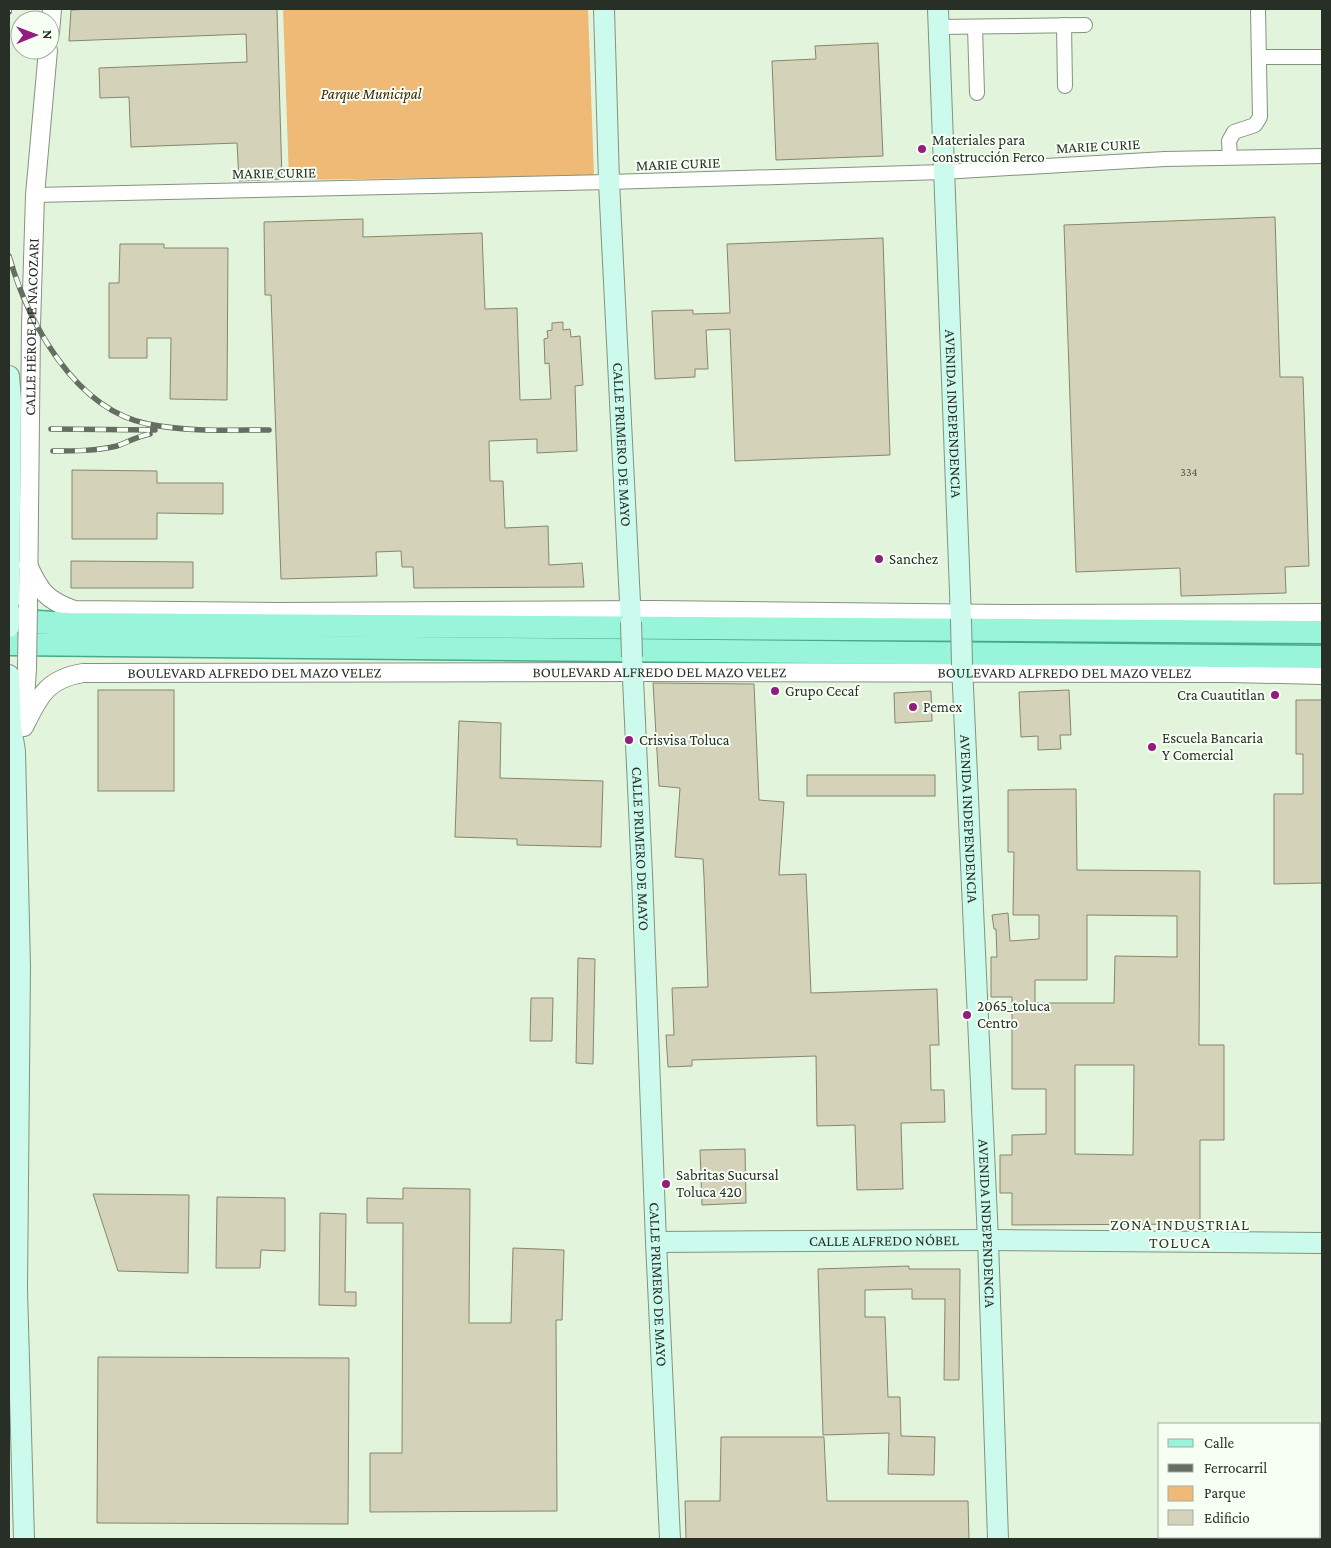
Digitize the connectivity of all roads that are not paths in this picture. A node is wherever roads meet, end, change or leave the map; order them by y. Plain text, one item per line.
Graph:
1 (604, 9) edge
2 (1258, 9) edge
3 (938, 18) edge
4 (1064, 25) junction
5 (1084, 25) dead end
6 (975, 26) junction
7 (1259, 57) junction
8 (1322, 57) edge
9 (47, 60) edge
10 (1065, 86) dead end
11 (977, 93) dead end
12 (1322, 156) edge
13 (1230, 157) junction
14 (943, 172) junction
15 (609, 182) junction
16 (35, 194) junction
17 (9, 376) edge
18 (28, 565) junction
19 (18, 607) edge
20 (1322, 613) edge
21 (961, 616) junction
22 (630, 617) junction
23 (9, 620) edge
24 (9, 627) edge
25 (1322, 632) edge
26 (9, 644) edge
27 (1322, 657) edge
28 (632, 664) junction
29 (962, 669) junction
30 (18, 671) edge
31 (1322, 675) edge
32 (24, 727) junction
33 (15, 751) junction
34 (988, 1240) junction
35 (656, 1242) junction
36 (1322, 1243) edge
37 (24, 1539) edge
38 (670, 1539) edge
39 (998, 1539) edge

1 - 15 main road, CALLE PRIMERO DE MAYO
2 - 7 street
3 - 6 street
3 - 14 main road, AVENIDA INDEPENDENCIA
4 - 5 street
4 - 6 street
4 - 10 street
6 - 11 street
7 - 8 street
7 - 13 street
9 - 16 street, CALLE HÉROE DE NACOZARI
12 - 13 street, MARIE CURIE
13 - 14 street, MARIE CURIE
14 - 15 street, MARIE CURIE
14 - 21 main road, AVENIDA INDEPENDENCIA
15 - 16 street, MARIE CURIE
15 - 22 main road, CALLE PRIMERO DE MAYO
16 - 18 street, CALLE HÉROE DE NACOZARI
17 - 19 main road
18 - 19 street, CALLE HÉROE DE NACOZARI
18 - 22 street
19 - 24 main road, bridge
19 - 30 street, bridge
20 - 21 street
21 - 22 street
21 - 29 main road, AVENIDA INDEPENDENCIA, bridge
22 - 28 main road, CALLE PRIMERO DE MAYO, bridge
23 - 25 main road
26 - 27 main road, BOULEVARD ALFREDO DEL MAZO VELEZ
28 - 29 street, BOULEVARD ALFREDO DEL MAZO VELEZ
28 - 32 street, BOULEVARD ALFREDO DEL MAZO VELEZ
28 - 35 main road, CALLE PRIMERO DE MAYO
29 - 31 street, BOULEVARD ALFREDO DEL MAZO VELEZ
29 - 34 main road, AVENIDA INDEPENDENCIA
30 - 32 street
30 - 33 main road
32 - 33 street
33 - 37 main road
34 - 35 main road, CALLE ALFREDO NÓBEL
34 - 36 main road, CALLE ALFREDO NÓBEL
34 - 39 main road, AVENIDA INDEPENDENCIA
35 - 38 main road, CALLE PRIMERO DE MAYO

